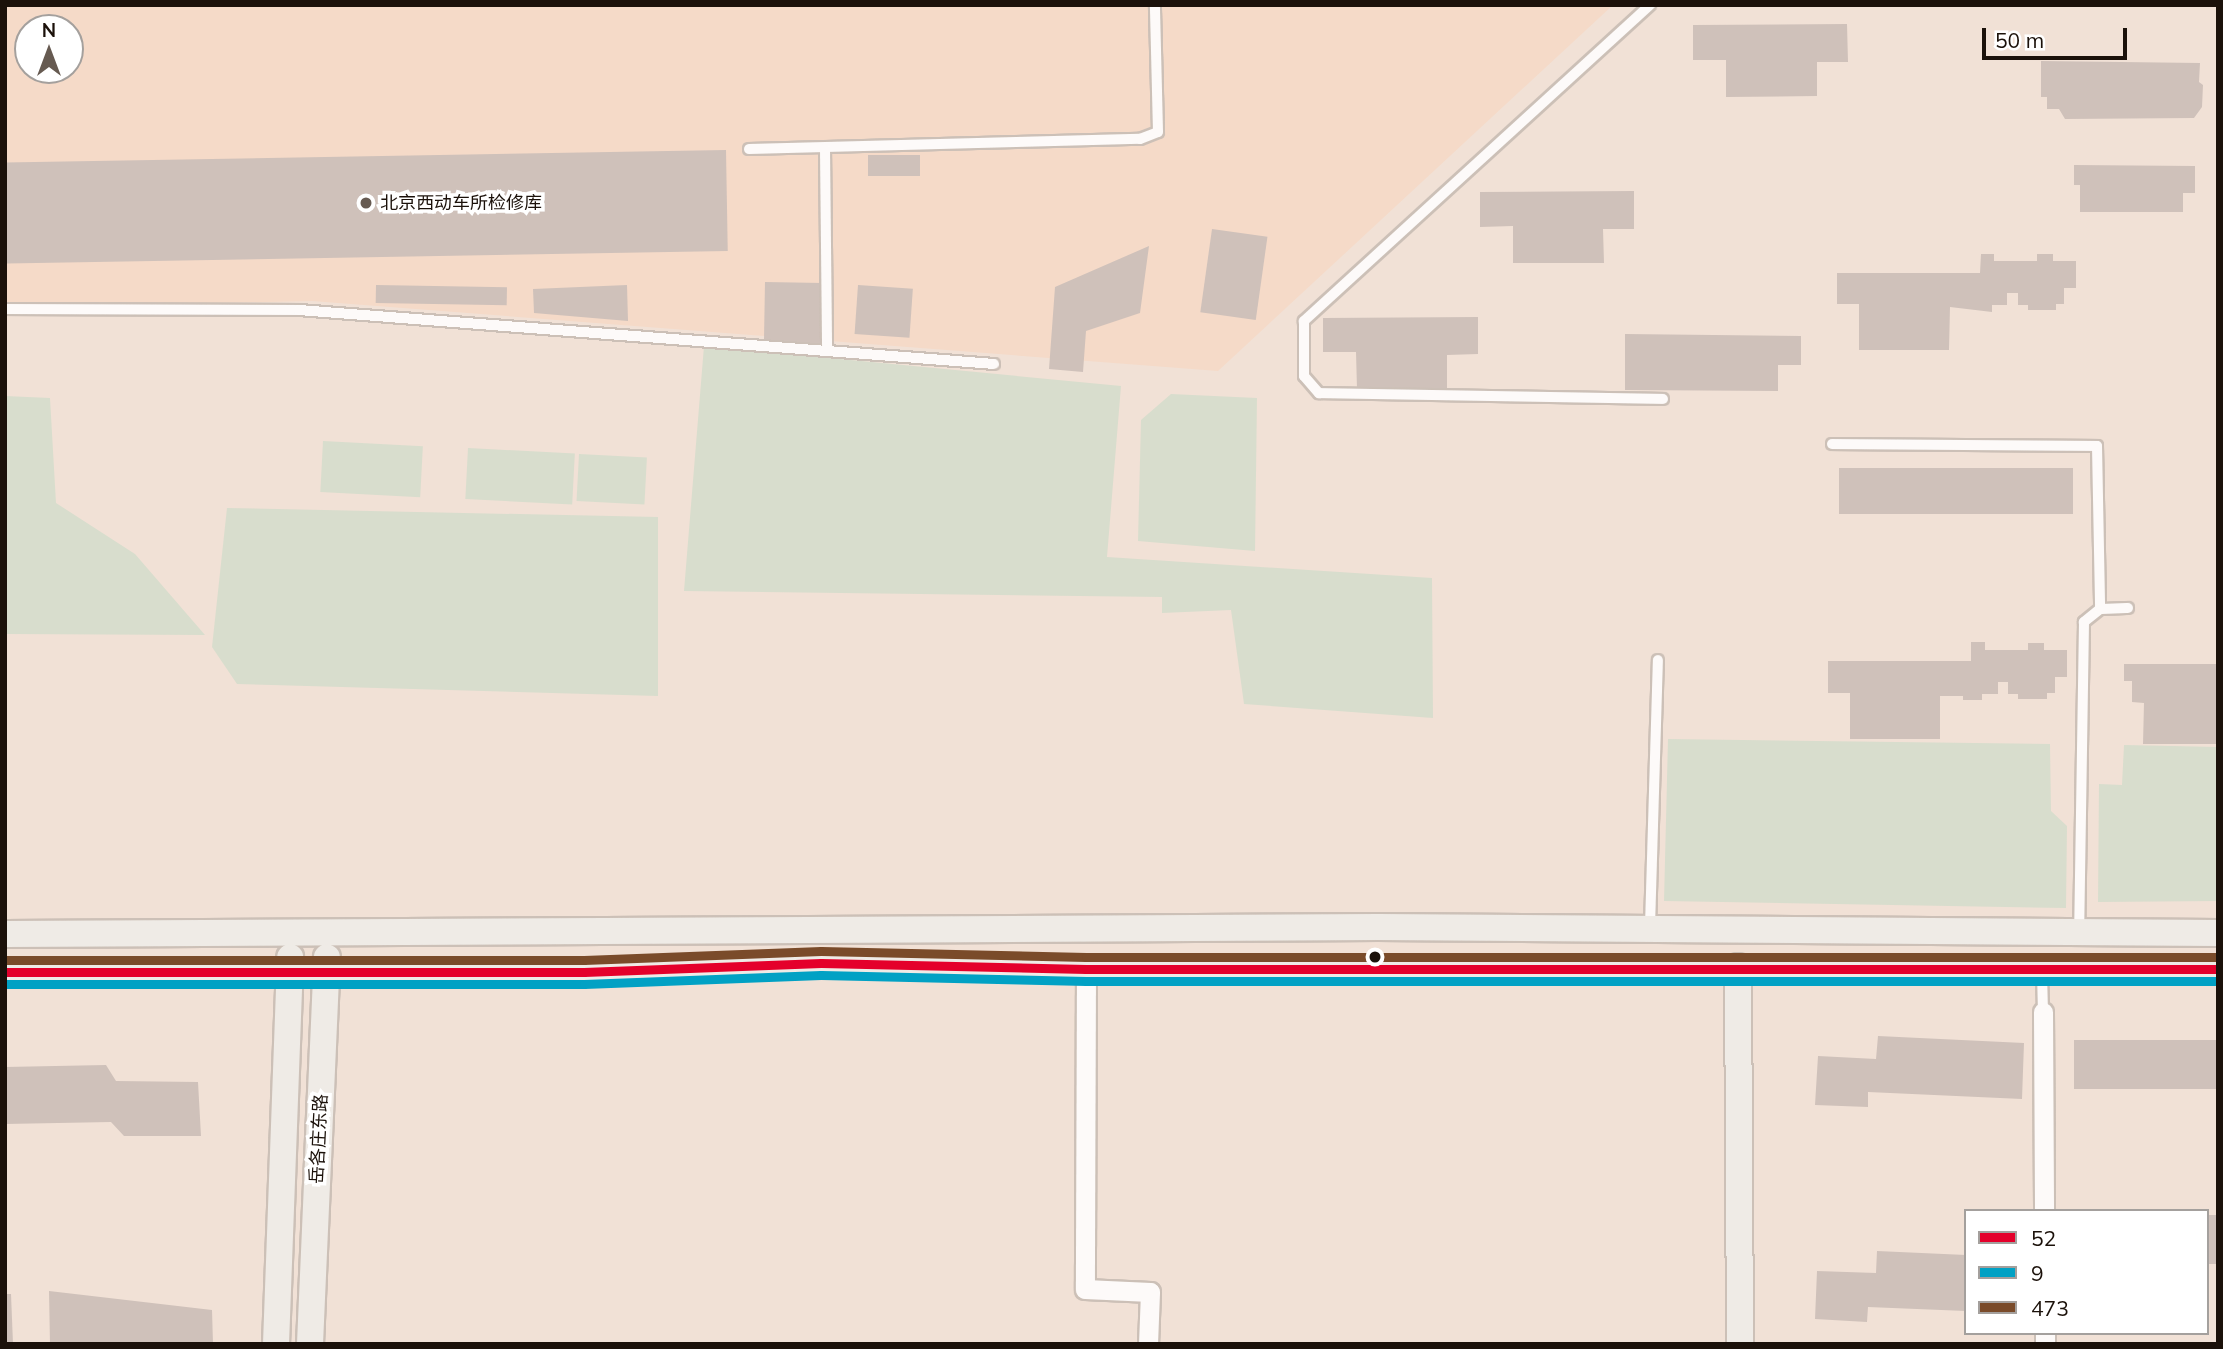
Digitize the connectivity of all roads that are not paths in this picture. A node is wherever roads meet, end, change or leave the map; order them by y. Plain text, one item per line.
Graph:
1 (1155, 5) edge
2 (1650, 5) edge
3 (748, 149) dead end
4 (825, 149) junction
5 (5, 309) edge
6 (827, 349) junction
7 (994, 364) dead end
8 (1662, 399) dead end
9 (1832, 443) dead end
10 (2128, 608) dead end
11 (2100, 609) junction
12 (1658, 660) dead end
13 (1650, 930) junction
14 (2079, 932) junction
15 (2218, 933) edge
16 (5, 934) edge
17 (290, 934) junction
18 (327, 934) junction
19 (1738, 967) junction
20 (1086, 968) junction
21 (2042, 968) junction
22 (2218, 969) edge
23 (5, 972) edge
24 (290, 972) junction
25 (327, 972) junction
26 (2043, 1012) joint
27 (2044, 1209) edge
28 (276, 1344) edge
29 (310, 1344) edge
30 (1148, 1344) edge
31 (1740, 1344) edge

1 - 4 lane
2 - 8 lane
3 - 4 lane
4 - 6 lane
5 - 6 lane
6 - 7 lane
9 - 11 lane
10 - 11 lane
11 - 14 lane
12 - 13 lane
13 - 14 main road
13 - 18 main road
14 - 15 main road
16 - 17 main road
17 - 18 main road
17 - 24 main road, 岳各庄东路
18 - 25 main road, 岳各庄东路
19 - 20 main road
19 - 21 main road
19 - 31 main road
20 - 25 main road
20 - 30 street
21 - 22 main road
21 - 26 lane
23 - 24 main road
24 - 25 main road
24 - 28 main road, 岳各庄东路
25 - 29 main road, 岳各庄东路
26 - 27 street

